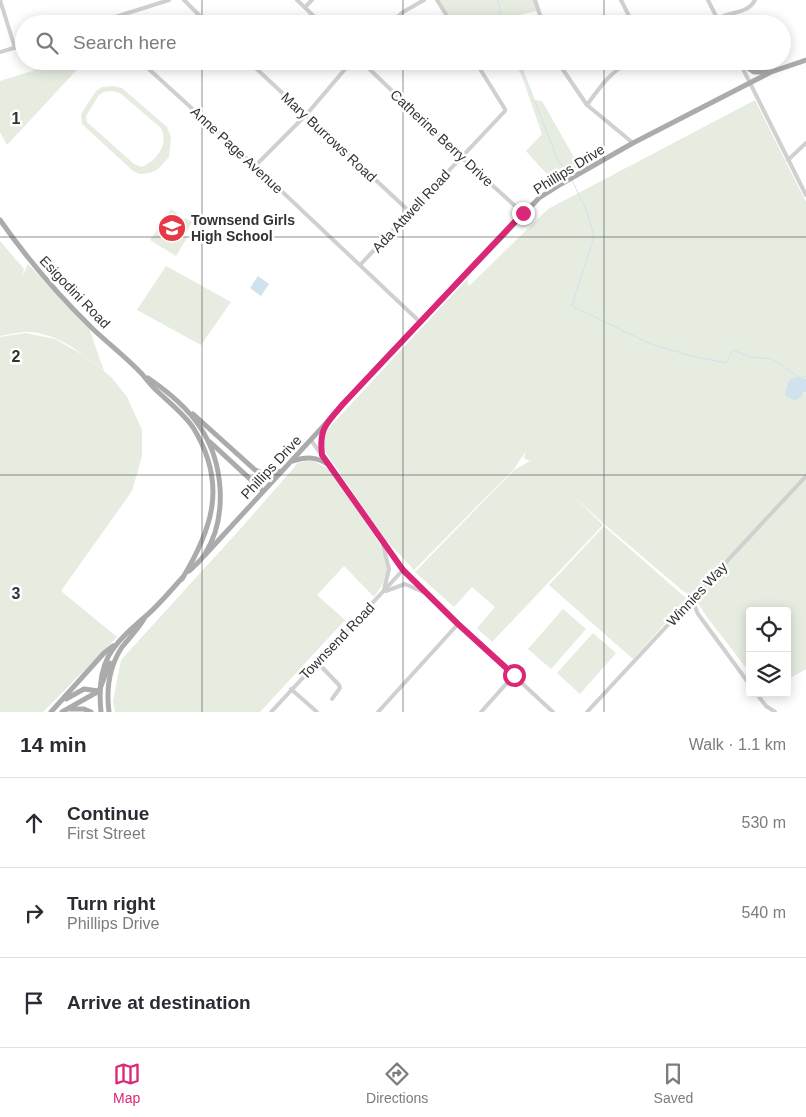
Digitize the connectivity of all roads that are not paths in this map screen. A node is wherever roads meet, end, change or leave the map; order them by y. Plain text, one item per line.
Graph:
1 (0, 0) edge
2 (169, 0) edge
3 (184, 0) edge
4 (297, 0) edge
5 (312, 0) edge
6 (424, 0) edge
7 (437, 0) edge
8 (535, 0) edge
9 (620, 0) edge
10 (708, 0) edge
11 (755, 0) edge
12 (305, 7) junction
13 (123, 15) edge
14 (199, 15) edge
15 (313, 15) edge
16 (400, 15) edge
17 (446, 15) edge
18 (540, 15) edge
19 (628, 15) edge
20 (716, 15) edge
21 (725, 15) edge
22 (15, 48) joint
23 (0, 52) edge
24 (806, 60) edge
25 (791, 65) edge
26 (150, 70) edge
27 (258, 70) edge
28 (344, 70) edge
29 (370, 70) edge
30 (481, 70) edge
31 (563, 70) edge
32 (616, 70) edge
33 (743, 70) edge
34 (751, 70) edge
35 (777, 70) edge
36 (771, 72) junction
37 (751, 84) junction
38 (586, 106) junction
39 (306, 115) junction
40 (633, 143) junction
41 (806, 143) edge
42 (462, 158) junction
43 (788, 160) junction
44 (255, 166) junction
45 (806, 195) edge
46 (410, 212) junction
47 (523, 213) junction
48 (0, 220) edge
49 (360, 265) junction
50 (420, 322) junction
51 (141, 373) junction
52 (170, 394) junction
53 (324, 426) junction
54 (194, 428) junction
55 (207, 440) junction
56 (312, 440) junction
57 (322, 455) junction
58 (293, 461) junction
59 (329, 466) junction
60 (283, 470) junction
61 (806, 476) edge
62 (263, 491) junction
63 (382, 542) junction
64 (204, 555) junction
65 (403, 570) junction
66 (182, 579) junction
67 (384, 592) junction
68 (428, 594) junction
69 (692, 600) junction
70 (146, 616) junction
71 (458, 624) junction
72 (117, 643) junction
73 (116, 658) junction
74 (317, 662) junction
75 (514, 675) junction
76 (746, 680) edge
77 (292, 689) junction
78 (99, 691) junction
79 (759, 697) edge
80 (332, 699) dead end
81 (61, 702) junction
82 (65, 711) edge
83 (51, 712) edge
84 (91, 712) edge
85 (101, 712) edge
86 (105, 712) edge
87 (109, 712) edge
88 (271, 712) edge
89 (317, 712) edge
90 (378, 712) edge
91 (482, 712) edge
92 (553, 712) edge
93 (587, 712) edge
94 (775, 712) edge

1 - 22 street
2 - 13 street
3 - 14 street
4 - 12 street
5 - 12 street
6 - 16 street
7 - 17 street
8 - 18 street
9 - 19 street
10 - 20 street
11 - 21 street
12 - 15 street
22 - 23 street
24 - 25 main road, Phillips Drive
26 - 44 street, Anne Page Avenue
27 - 39 street, Mary Burrows Road
28 - 39 street
29 - 42 street, Catherine Berry Drive
30 - 42 street, Ada Attwell Road
31 - 38 street
32 - 38 street
33 - 37 street
34 - 36 main road
35 - 36 main road, Phillips Drive
36 - 37 main road, Phillips Drive
37 - 40 main road, Phillips Drive
37 - 43 street
38 - 40 street
39 - 44 street
39 - 46 street, Mary Burrows Road
40 - 47 main road, Phillips Drive
41 - 43 street
42 - 46 street, Ada Attwell Road
42 - 47 street, Catherine Berry Drive
43 - 45 street
44 - 49 street, Anne Page Avenue
46 - 49 street, Ada Attwell Road
47 - 50 main road, Phillips Drive
48 - 51 main road, Esigodini Road
49 - 50 street, Anne Page Avenue
50 - 53 main road, Phillips Drive
51 - 52 main road, Esigodini Road
51 - 54 main road, Esigodini Road
52 - 55 main road, Esigodini Road
52 - 60 main road
53 - 56 main road, Phillips Drive
53 - 57 main road
54 - 55 main road
54 - 66 main road, Esigodini Road
55 - 62 main road
55 - 64 main road, Esigodini Road
56 - 57 street
56 - 58 main road, Phillips Drive
57 - 59 street
58 - 59 main road
58 - 60 main road, Phillips Drive
59 - 63 street
60 - 62 main road, Phillips Drive
61 - 69 street, Winnies Way
62 - 64 main road, Phillips Drive
63 - 65 street
63 - 67 street
64 - 66 main road, Esigodini Road
65 - 67 street, Townsend Road
65 - 68 street
66 - 70 main road, Esigodini Road
67 - 68 street
67 - 74 street, Townsend Road
68 - 71 street
69 - 76 street
69 - 93 street, Winnies Way
70 - 72 main road, Esigodini Road
70 - 73 main road, Esigodini Road
71 - 75 street
71 - 90 street
72 - 78 main road, Esigodini Road
72 - 81 main road
73 - 78 main road
73 - 87 main road, Esigodini Road
74 - 77 street, Townsend Road
74 - 80 street
75 - 91 street
75 - 92 street
77 - 88 street, Townsend Road
77 - 89 street
78 - 81 main road
78 - 82 main road
78 - 85 main road, Esigodini Road
78 - 86 main road
79 - 94 street
81 - 83 main road
82 - 84 main road

